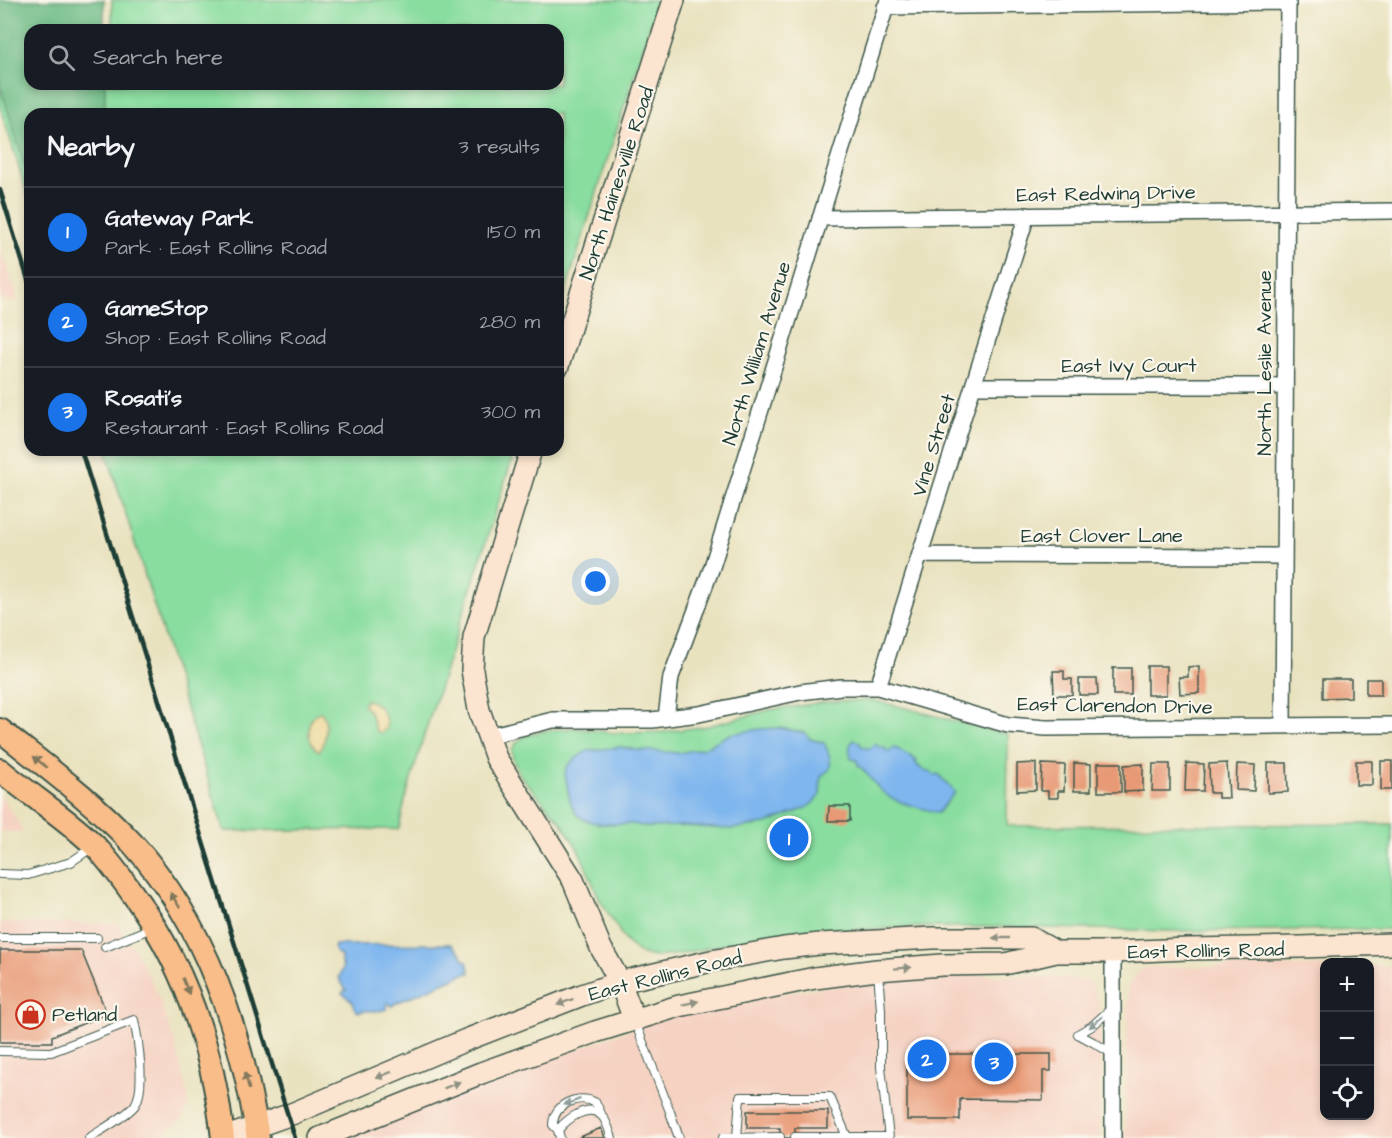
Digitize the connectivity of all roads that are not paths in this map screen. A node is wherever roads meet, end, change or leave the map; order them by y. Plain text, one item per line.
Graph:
1 (674, 0) edge
2 (1288, 1) edge
3 (886, 3) edge
4 (1392, 211) edge
5 (1286, 212) junction
6 (1027, 215) junction
7 (820, 218) junction
8 (564, 347) edge
9 (973, 386) junction
10 (1285, 386) junction
11 (529, 456) edge
12 (920, 555) junction
13 (1284, 556) junction
14 (878, 687) junction
15 (666, 718) junction
16 (1392, 725) edge
17 (1283, 726) junction
18 (0, 730) edge
19 (488, 736) junction
20 (0, 770) edge
21 (94, 846) junction
22 (0, 874) edge
23 (155, 927) junction
24 (0, 938) edge
25 (97, 938) dead end
26 (1392, 944) edge
27 (105, 947) dead end
28 (1056, 952) junction
29 (1113, 952) junction
30 (877, 970) junction
31 (620, 982) junction
32 (1113, 1007) junction
33 (634, 1019) junction
34 (0, 1051) edge
35 (1113, 1054) junction
36 (603, 1116) junction
37 (257, 1132) edge
38 (559, 1134) edge
39 (737, 1137) edge
40 (780, 1137) edge
41 (795, 1137) edge
42 (847, 1137) edge
43 (89, 1138) edge
44 (224, 1138) edge
45 (320, 1138) edge
46 (612, 1138) edge
47 (679, 1138) edge
48 (723, 1138) edge
49 (889, 1138) edge
50 (1113, 1138) edge

1 - 8 main road, North Hainesville Road
2 - 3 street
2 - 5 street, North Leslie Avenue
3 - 7 street, North William Avenue
4 - 5 street, East Redwing Drive
5 - 6 street, East Redwing Drive
5 - 10 street, North Leslie Avenue
6 - 7 street, East Redwing Drive
6 - 9 street, Vine Street
7 - 15 street, North William Avenue
9 - 10 street, East Ivy Court
9 - 12 street, Vine Street
10 - 13 street, North Leslie Avenue
11 - 19 main road
12 - 13 street, East Clover Lane
12 - 14 street, Vine Street
13 - 17 street, North Leslie Avenue
14 - 15 street, East Clarendon Drive
14 - 17 street, East Clarendon Drive
15 - 19 street, East Clarendon Drive
16 - 17 street, East Clarendon Drive
37 -> 18 main road
19 - 31 main road
20 - 21 main road
21 - 22 lane
21 - 23 main road
23 - 27 lane
23 -> 44 main road
24 - 25 lane
26 - 29 main road, East Rollins Road
28 - 29 main road, East Rollins Road
30 -> 28 main road, East Rollins Road
28 -> 31 main road, East Rollins Road
29 - 32 street
33 -> 30 main road, East Rollins Road
30 - 49 lane
31 - 33 main road
31 -> 37 main road, East Rollins Road
32 - 35 street
32 -> 35 lane
45 -> 33 main road, East Rollins Road
33 - 47 lane
34 - 43 lane
35 - 50 street
36 - 38 lane
36 -> 38 lane
36 - 46 lane
37 - 44 main road, East Rollins Road
39 - 40 lane
39 - 42 lane
39 - 48 lane
41 - 42 lane
42 - 49 lane

